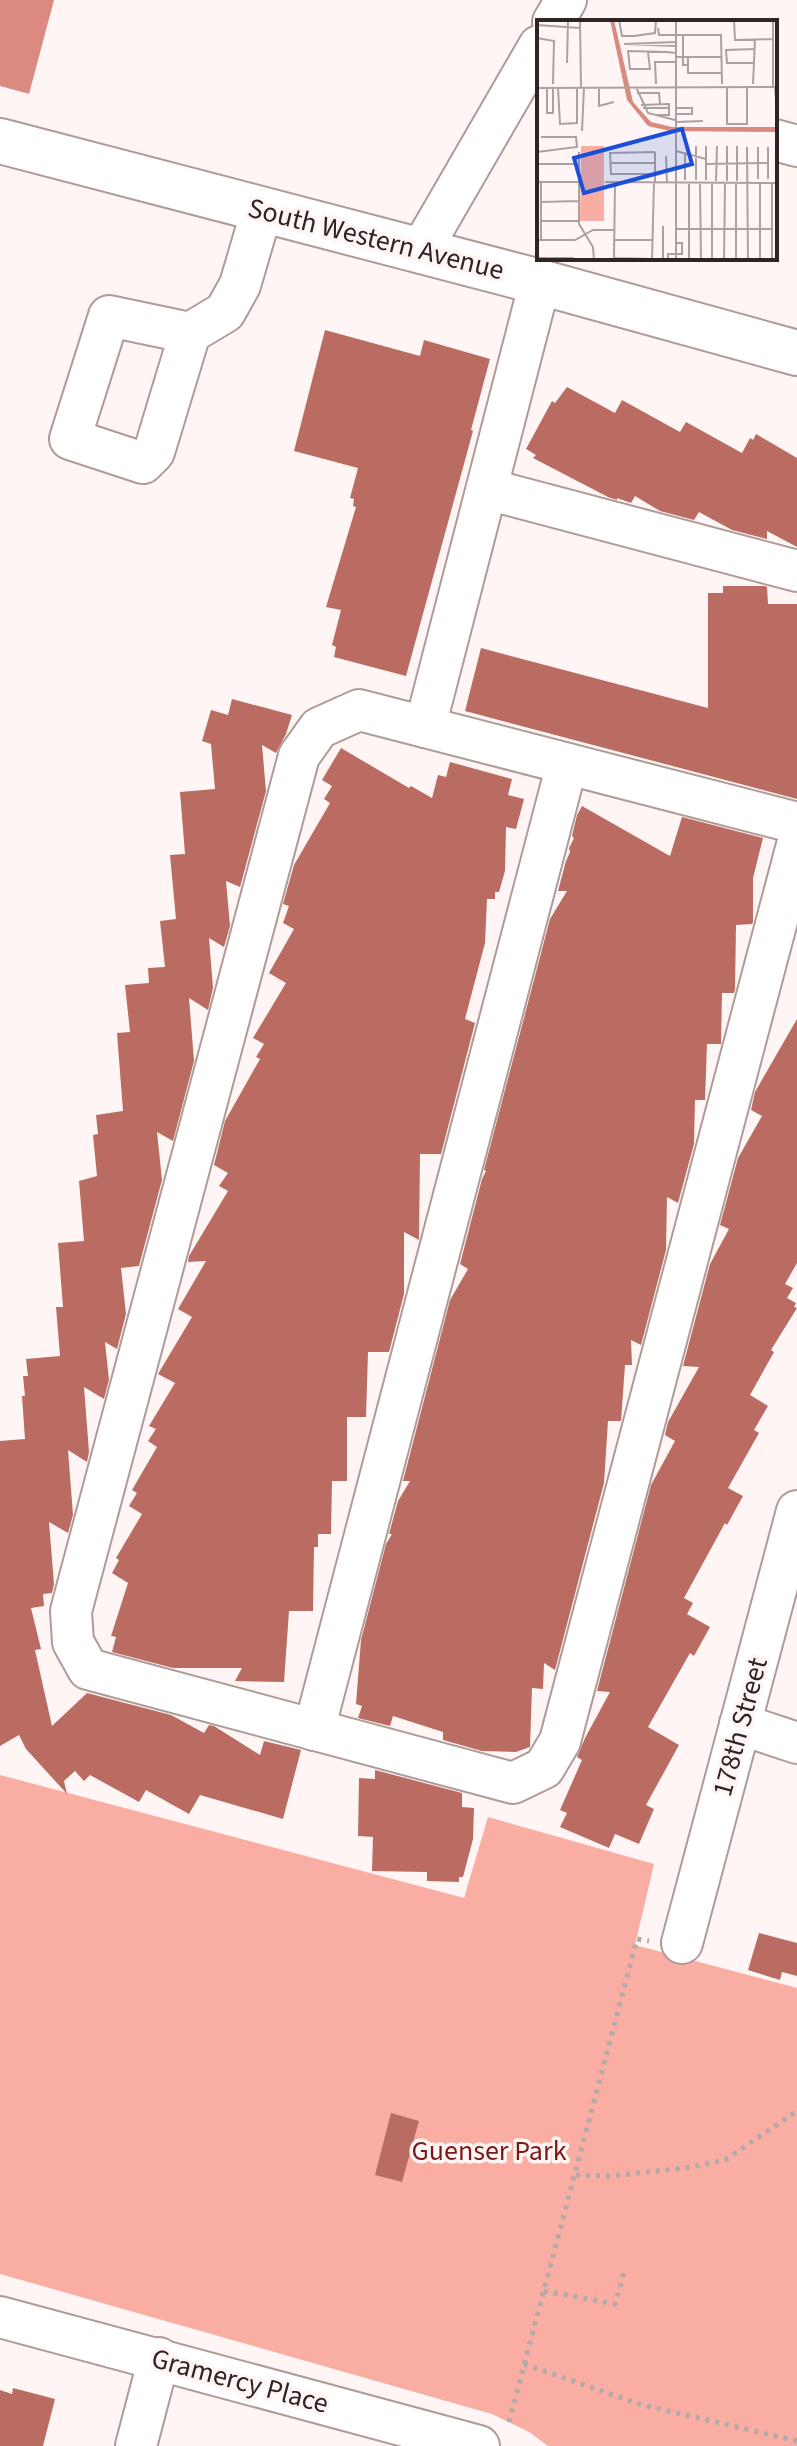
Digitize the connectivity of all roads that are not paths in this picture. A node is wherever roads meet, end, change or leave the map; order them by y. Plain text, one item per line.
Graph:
1 (566, 0) edge
2 (554, 20) edge
3 (534, 65) edge
4 (777, 141) edge
5 (12, 145) edge
6 (797, 146) edge
7 (262, 210) junction
8 (421, 250) junction
9 (540, 282) junction
10 (190, 333) dead end
11 (797, 353) edge
12 (487, 489) junction
13 (797, 571) edge
14 (425, 727) junction
15 (567, 764) junction
16 (797, 823) edge
17 (797, 845) edge
18 (797, 1511) edge
19 (740, 1724) junction
20 (314, 1730) junction
21 (797, 1743) edge
22 (666, 1942) road end
23 (0, 2317) edge
24 (159, 2358) junction
25 (494, 2434) edge
26 (136, 2446) edge

1 - 2 street
3 - 8 street
4 - 6 street
5 - 7 main road, South Western Avenue
7 - 8 main road, South Western Avenue
7 - 10 street
8 - 9 main road, South Western Avenue
9 - 11 main road, South Western Avenue
9 - 12 street
12 - 13 street
12 - 14 street
14 - 15 street
14 - 20 street
15 - 16 street
15 - 20 street
17 - 20 street
18 - 19 street, 178th Street
19 - 21 street
19 - 22 street, 178th Street
23 - 24 street, Gramercy Place
24 - 25 street, Gramercy Place
24 - 26 street

